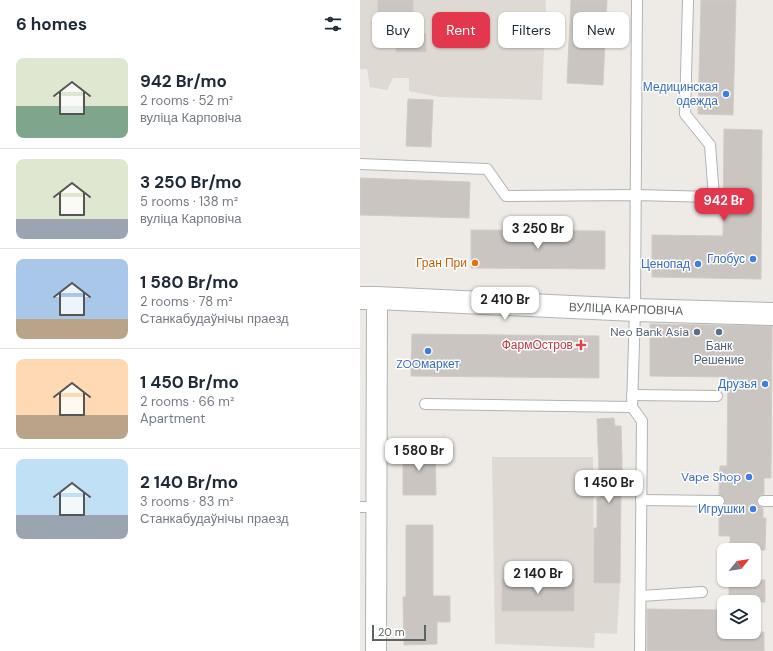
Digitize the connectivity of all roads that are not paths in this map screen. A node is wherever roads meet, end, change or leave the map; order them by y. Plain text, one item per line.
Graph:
1 (637, 0) edge
2 (688, 0) edge
3 (360, 164) edge
4 (636, 195) junction
5 (369, 298) edge
6 (635, 310) junction
7 (773, 314) edge
8 (632, 395) junction
9 (716, 396) dead end
10 (425, 404) dead end
11 (632, 406) junction
12 (641, 500) junction
13 (719, 501) dead end
14 (368, 507) edge
15 (702, 592) dead end
16 (641, 596) junction
17 (376, 651) edge
18 (640, 651) edge

1 - 4 lane
2 - 4 lane
3 - 4 lane
4 - 6 lane
5 - 6 street, ВУЛІЦА КАРПОВІЧА
5 - 14 street
6 - 7 street, ВУЛІЦА КАРПОВІЧА
6 - 8 lane
8 - 9 lane
8 - 11 lane
10 - 11 lane
11 - 12 lane
12 - 13 lane
12 - 16 lane
14 - 17 street
15 - 16 lane
16 - 18 lane

